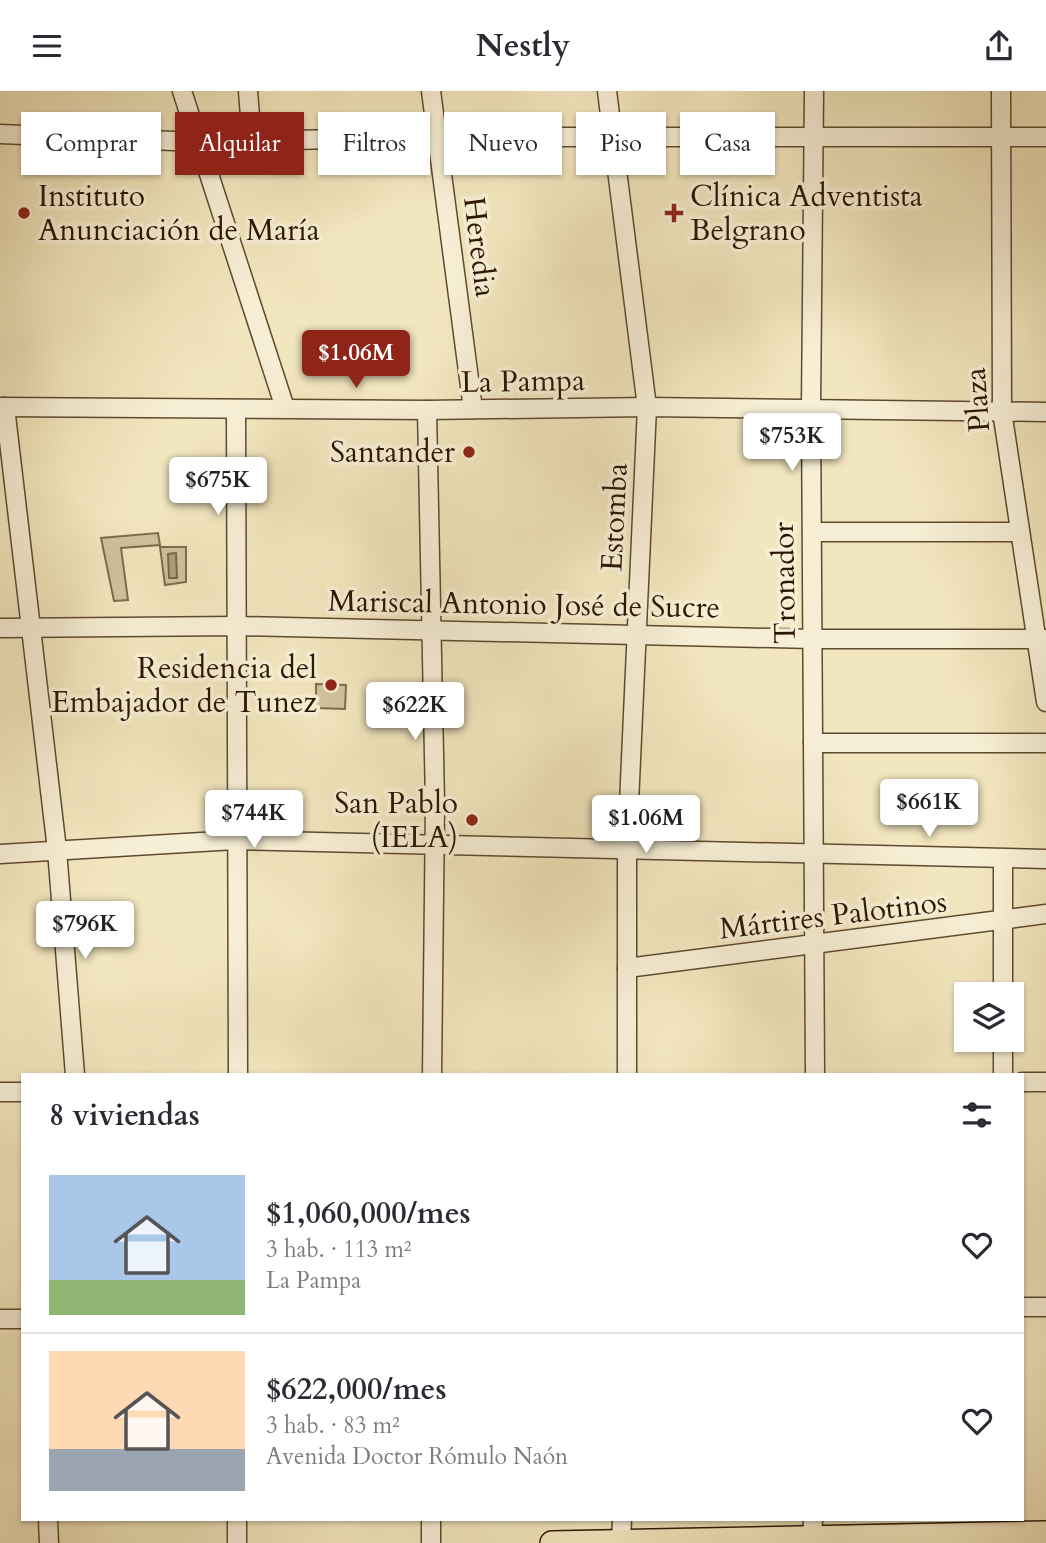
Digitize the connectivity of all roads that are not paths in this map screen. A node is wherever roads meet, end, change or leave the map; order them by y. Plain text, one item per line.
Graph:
1 (182, 91) edge
2 (248, 91) edge
3 (431, 91) edge
4 (607, 91) edge
5 (814, 91) edge
6 (1001, 91) edge
7 (189, 112) edge
8 (250, 112) edge
9 (610, 112) edge
10 (0, 134) edge
11 (438, 137) junction
12 (814, 137) junction
13 (1001, 137) junction
14 (1046, 137) edge
15 (666, 138) edge
16 (576, 139) edge
17 (175, 141) edge
18 (304, 141) edge
19 (210, 175) edge
20 (618, 175) edge
21 (2, 407) edge
22 (647, 407) junction
23 (285, 408) junction
24 (811, 408) junction
25 (236, 409) junction
26 (473, 409) junction
27 (427, 410) junction
28 (1002, 411) junction
29 (1046, 412) edge
30 (812, 531) junction
31 (1020, 532) junction
32 (238, 626) junction
33 (0, 628) edge
34 (29, 628) junction
35 (433, 629) junction
36 (635, 635) junction
37 (813, 639) junction
38 (1042, 639) edge
39 (1046, 702) edge
40 (813, 743) junction
41 (1046, 743) edge
42 (235, 840) junction
43 (435, 844) junction
44 (627, 847) junction
45 (57, 850) junction
46 (0, 854) edge
47 (813, 856) junction
48 (1003, 859) junction
49 (1046, 859) edge
50 (1046, 914) edge
51 (1004, 921) junction
52 (815, 946) junction
53 (627, 968) junction
54 (1003, 982) edge
55 (1003, 1052) edge
56 (75, 1073) edge
57 (238, 1073) edge
58 (432, 1073) edge
59 (627, 1073) edge
60 (815, 1073) edge
61 (1003, 1073) edge
62 (1024, 1082) edge
63 (1046, 1082) edge
64 (21, 1092) edge
65 (0, 1093) edge
66 (1024, 1307) edge
67 (1046, 1307) edge
68 (0, 1319) edge
69 (21, 1319) edge
70 (48, 1521) edge
71 (237, 1521) edge
72 (430, 1521) edge
73 (1005, 1532) edge
74 (812, 1533) edge
75 (1046, 1533) edge
76 (622, 1534) edge
77 (49, 1543) edge
78 (237, 1543) edge
79 (431, 1543) edge
80 (552, 1543) edge

1 - 7 street
2 - 8 street
3 - 11 street, Heredia
4 - 9 street, Estomba
5 - 12 street, Tronador
6 - 13 street, Plaza
10 - 17 street
11 - 16 street
11 - 18 street
11 - 26 street, Heredia
12 - 13 street
12 - 15 street
12 - 24 street, Tronador
13 - 14 street
13 - 28 street, Plaza
19 - 23 street
20 - 22 street, Estomba
21 - 25 street, La Pampa
21 - 34 street
22 - 24 street, La Pampa
22 - 26 street, La Pampa
22 - 36 street, Estomba
23 - 25 street, La Pampa
23 - 27 street, La Pampa
24 - 28 street, La Pampa
24 - 30 street, Tronador
25 - 32 street
26 - 27 street, La Pampa
27 - 35 street
28 - 29 street, La Pampa
28 - 31 street, Plaza
30 - 31 street
30 - 37 street, Tronador
31 - 38 street, Plaza
32 - 34 street, Mariscal Antonio José de Sucre
32 - 35 street, Mariscal Antonio José de Sucre
32 - 42 street
33 - 34 street, Mariscal Antonio José de Sucre
34 - 45 street
35 - 36 street, Mariscal Antonio José de Sucre
35 - 43 street
36 - 37 street, Mariscal Antonio José de Sucre
36 - 44 street, Estomba
37 - 38 street, Mariscal Antonio José de Sucre
37 - 40 street, Tronador
38 - 39 street, Plaza
40 - 41 street
40 - 47 street, Tronador
42 - 43 street
42 - 45 street
42 - 57 street
43 - 44 street
43 - 58 street
44 - 47 street
44 - 53 street, Estomba
45 - 46 street
45 - 56 street
47 - 48 street
47 - 52 street, Tronador
48 - 49 street
48 - 51 street
50 - 51 street, Mártires Palotinos
51 - 52 street, Mártires Palotinos
51 - 54 street
52 - 53 street, Mártires Palotinos
52 - 60 street, Tronador
53 - 59 street, Estomba
55 - 61 street
62 - 63 street
64 - 65 street
66 - 67 street
68 - 69 street
70 - 77 street
71 - 78 street
72 - 79 street
73 - 74 main road
73 - 75 main road
74 - 76 main road
76 - 80 main road

